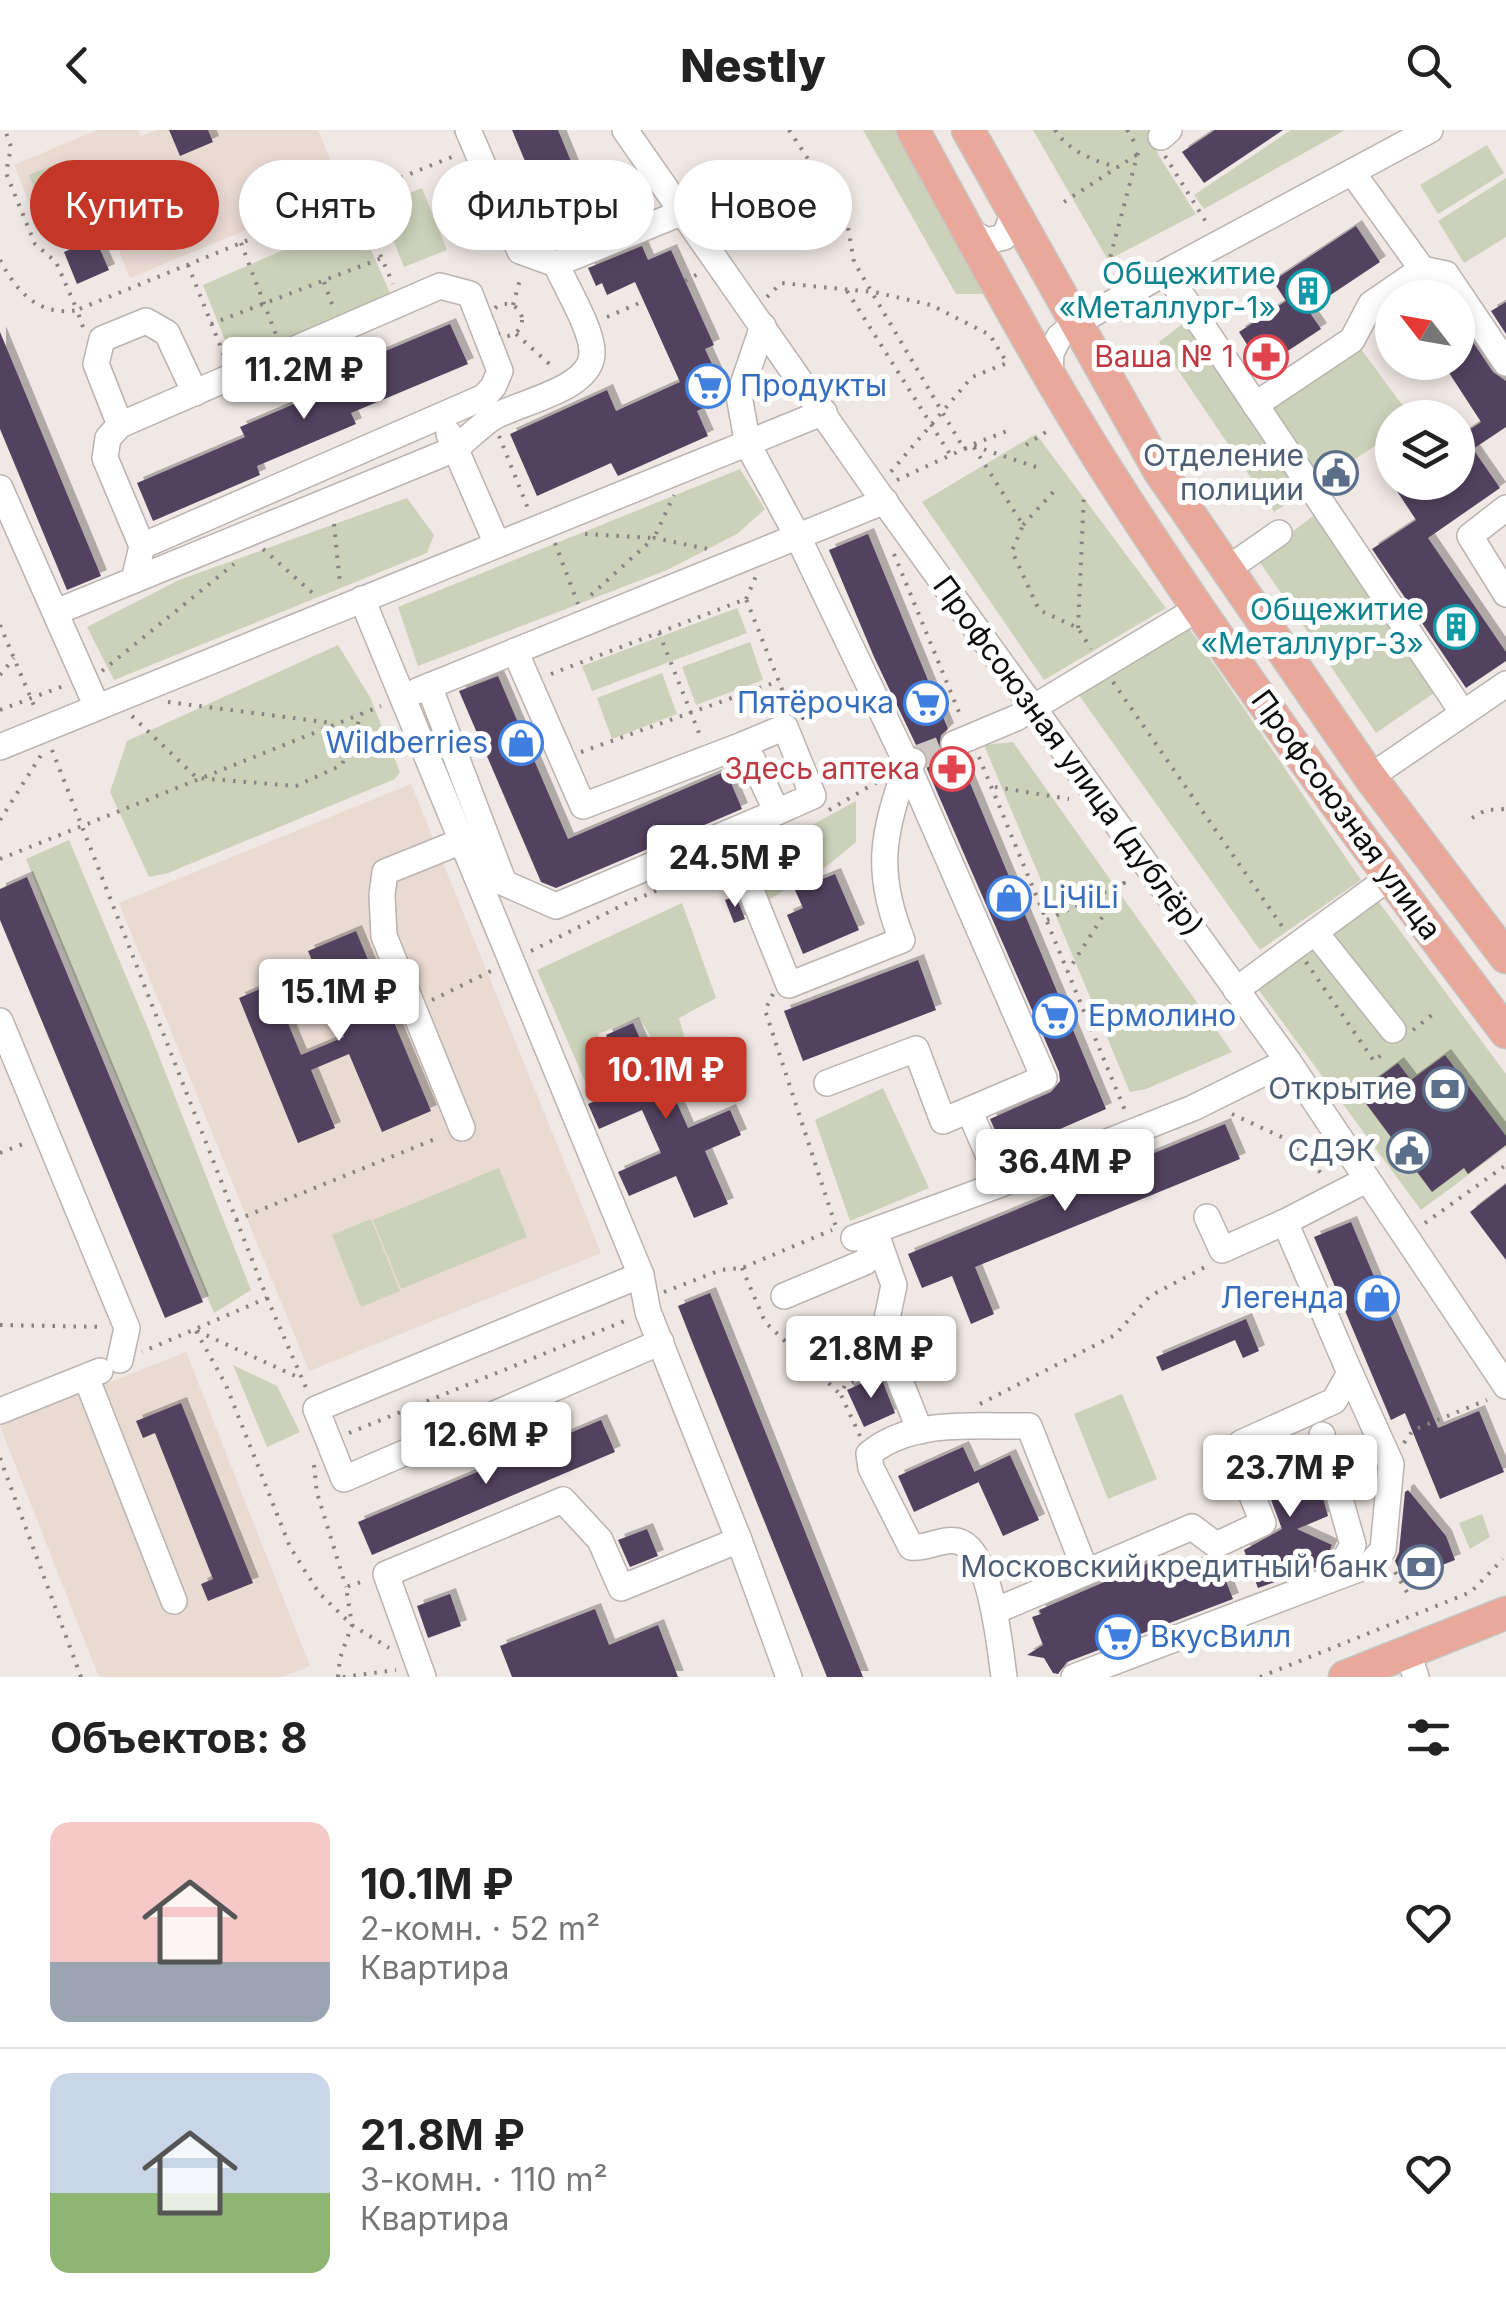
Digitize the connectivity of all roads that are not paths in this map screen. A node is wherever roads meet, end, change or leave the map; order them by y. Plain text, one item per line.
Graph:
1 (625, 130) edge
2 (913, 130) edge
3 (968, 130) edge
4 (1430, 130) edge
5 (472, 138) edge
6 (1352, 172) junction
7 (674, 199) edge
8 (1011, 207) junction
9 (674, 216) edge
10 (969, 232) junction
11 (710, 250) edge
12 (556, 264) junction
13 (1422, 269) junction
14 (1166, 272) junction
15 (758, 318) junction
16 (1075, 324) junction
17 (1506, 363) edge
18 (1050, 376) junction
19 (195, 392) junction
20 (1256, 405) junction
21 (824, 412) junction
22 (442, 416) junction
23 (120, 425) junction
24 (748, 444) junction
25 (455, 449) junction
26 (0, 488) edge
27 (881, 495) junction
28 (1506, 508) edge
29 (1280, 533) dead end
30 (798, 537) junction
31 (496, 544) junction
32 (142, 546) junction
33 (1226, 570) junction
34 (134, 580) junction
35 (1506, 594) edge
36 (362, 599) junction
37 (1197, 608) junction
38 (56, 612) junction
39 (515, 651) junction
40 (1506, 684) edge
41 (429, 686) junction
42 (403, 697) junction
43 (97, 707) junction
44 (1032, 707) junction
45 (1450, 724) junction
46 (962, 740) tunnel mouth
47 (745, 744) junction
48 (0, 746) edge
49 (912, 762) junction
50 (1370, 777) junction
51 (777, 812) junction
52 (462, 840) junction
53 (737, 856) dead end
54 (1390, 877) junction
55 (1305, 939) junction
56 (1506, 956) edge
57 (1236, 990) junction
58 (0, 1021) edge
59 (1506, 1032) edge
60 (1395, 1039) road end
61 (1288, 1061) junction
62 (827, 1083) dead end
63 (969, 1110) junction
64 (462, 1128) road end
65 (1001, 1184) junction
66 (1358, 1185) junction
67 (1207, 1217) dead end
68 (1284, 1222) junction
69 (869, 1237) junction
70 (640, 1274) junction
71 (784, 1296) dead end
72 (661, 1342) junction
73 (105, 1368) junction
74 (1350, 1373) junction
75 (1496, 1393) edge
76 (0, 1412) edge
77 (920, 1431) junction
78 (1322, 1435) dead end
79 (739, 1540) junction
80 (1086, 1572) junction
81 (1336, 1575) junction
82 (174, 1600) dead end
83 (995, 1611) junction
84 (1506, 1614) edge
85 (1412, 1665) edge
86 (422, 1672) edge
87 (789, 1677) edge
88 (1004, 1677) edge
89 (1074, 1677) edge
90 (1346, 1677) edge

1 - 7 street, Профсоюзная улица (дублёр)
2 - 10 main road, Профсоюзная улица
3 - 8 main road, Профсоюзная улица
4 - 6 street
5 - 12 street
6 - 13 street
6 - 14 street
8 - 10 street
8 - 16 main road, Профсоюзная улица
9 - 12 street
10 - 18 main road, Профсоюзная улица
11 - 15 street, Профсоюзная улица (дублёр)
12 - 25 street
13 - 17 street
13 - 20 street
14 - 16 street
14 - 20 street
15 - 21 street, Профсоюзная улица (дублёр)
15 - 24 street
16 - 18 street
16 - 33 main road, Профсоюзная улица
18 - 37 main road, Профсоюзная улица
19 - 22 street
19 - 23 street
19 - 23 street
20 - 45 street
21 - 24 street
21 - 27 street, Профсоюзная улица (дублёр)
22 - 25 street
22 - 32 street
23 - 32 street
24 - 30 street
24 - 31 street
25 - 31 street
25 - 34 street
26 - 38 street
27 - 30 street
27 - 44 street, Профсоюзная улица (дублёр)
28 - 35 street
29 - 33 street
30 - 39 street
30 - 49 street
31 - 36 street
32 - 34 street
33 - 50 main road, Профсоюзная улица
34 - 38 street
36 - 42 street
36 - 43 street
37 - 44 street
37 - 54 main road, Профсоюзная улица
38 - 43 street
39 - 41 street
39 - 47 street
40 - 45 street
41 - 42 street
41 - 51 street
42 - 52 street
43 - 48 street
44 - 46 street
44 - 57 street, Профсоюзная улица (дублёр)
45 - 50 street
47 - 51 street
47 - 51 street
49 - 53 street
49 - 63 street
50 - 56 main road, Профсоюзная улица
52 - 64 street
52 - 70 street
54 - 55 street
54 - 59 main road, Профсоюзная улица
55 - 57 street
55 - 60 street
57 - 61 street, Профсоюзная улица (дублёр)
58 - 73 street
61 - 65 street
61 - 66 street, Профсоюзная улица (дублёр)
62 - 63 street
63 - 65 street
65 - 69 street
66 - 68 street
66 - 75 street, Профсоюзная улица (дублёр)
67 - 68 street
68 - 74 street
69 - 71 street
69 - 77 street
70 - 72 street
70 - 72 street
72 - 79 street
73 - 76 street
73 - 82 street
74 - 80 street
74 - 81 street
77 - 80 street
77 - 83 street
78 - 81 street
79 - 86 street
79 - 87 street
80 - 83 street
81 - 89 street
83 - 88 street
84 - 85 main road
85 - 90 main road

